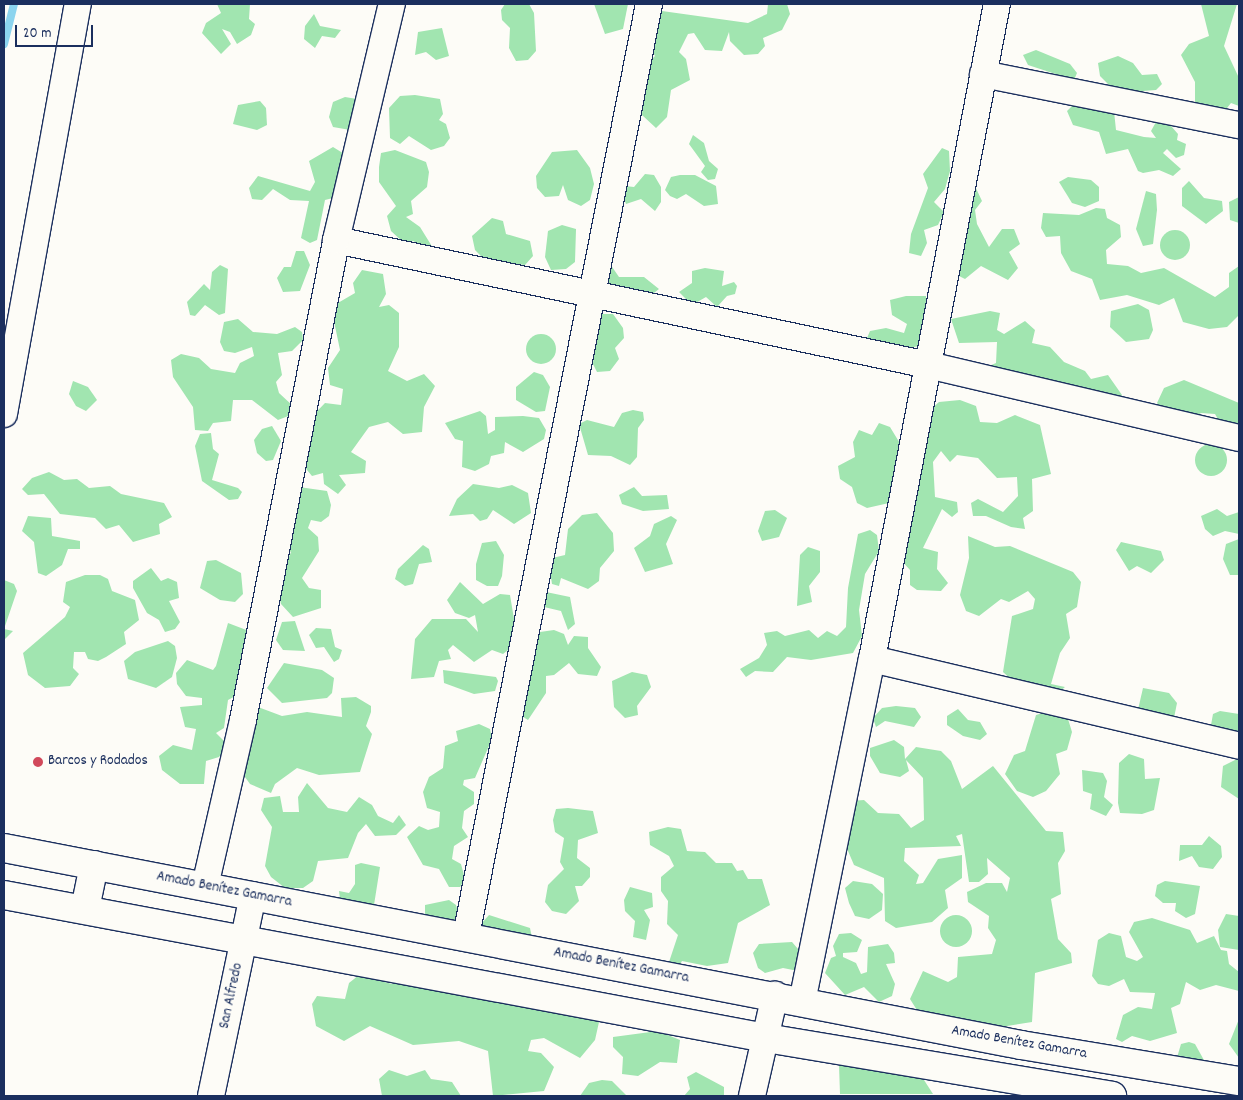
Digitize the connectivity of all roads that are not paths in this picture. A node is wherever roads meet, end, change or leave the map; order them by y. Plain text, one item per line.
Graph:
1 (78, 4) edge
2 (392, 4) edge
3 (648, 4) edge
4 (997, 4) edge
5 (983, 74) junction
6 (1239, 125) edge
7 (336, 240) junction
8 (594, 294) junction
9 (928, 365) junction
10 (4, 414) edge
11 (1239, 438) edge
12 (872, 659) junction
13 (1239, 746) edge
14 (4, 848) edge
15 (94, 865) junction
16 (204, 886) junction
17 (4, 895) edge
18 (253, 895) junction
19 (85, 909) junction
20 (466, 936) junction
21 (244, 937) junction
22 (775, 995) junction
23 (802, 1002) junction
24 (766, 1038) junction
25 (1239, 1081) edge
26 (211, 1096) edge
27 (752, 1096) edge
28 (1112, 1096) edge

1 - 10 street
2 - 7 street
3 - 8 street
4 - 5 street
5 - 6 street
5 - 9 street
7 - 8 street
7 - 16 street
8 - 9 street
8 - 20 street
9 - 11 street
9 - 12 street
12 - 13 street
12 - 23 street
14 - 15 main road, Amado Benítez Gamarra
15 - 16 main road, Amado Benítez Gamarra
15 - 19 main road
16 - 18 main road, Amado Benítez Gamarra
17 - 19 main road
18 - 20 main road, Amado Benítez Gamarra
18 - 21 street, San Alfredo
19 - 21 main road
20 - 22 main road, Amado Benítez Gamarra
21 - 24 main road
21 - 26 street, San Alfredo
22 - 23 main road, Amado Benítez Gamarra
22 - 24 street
23 - 25 main road, Amado Benítez Gamarra
24 - 27 street
24 - 28 main road

